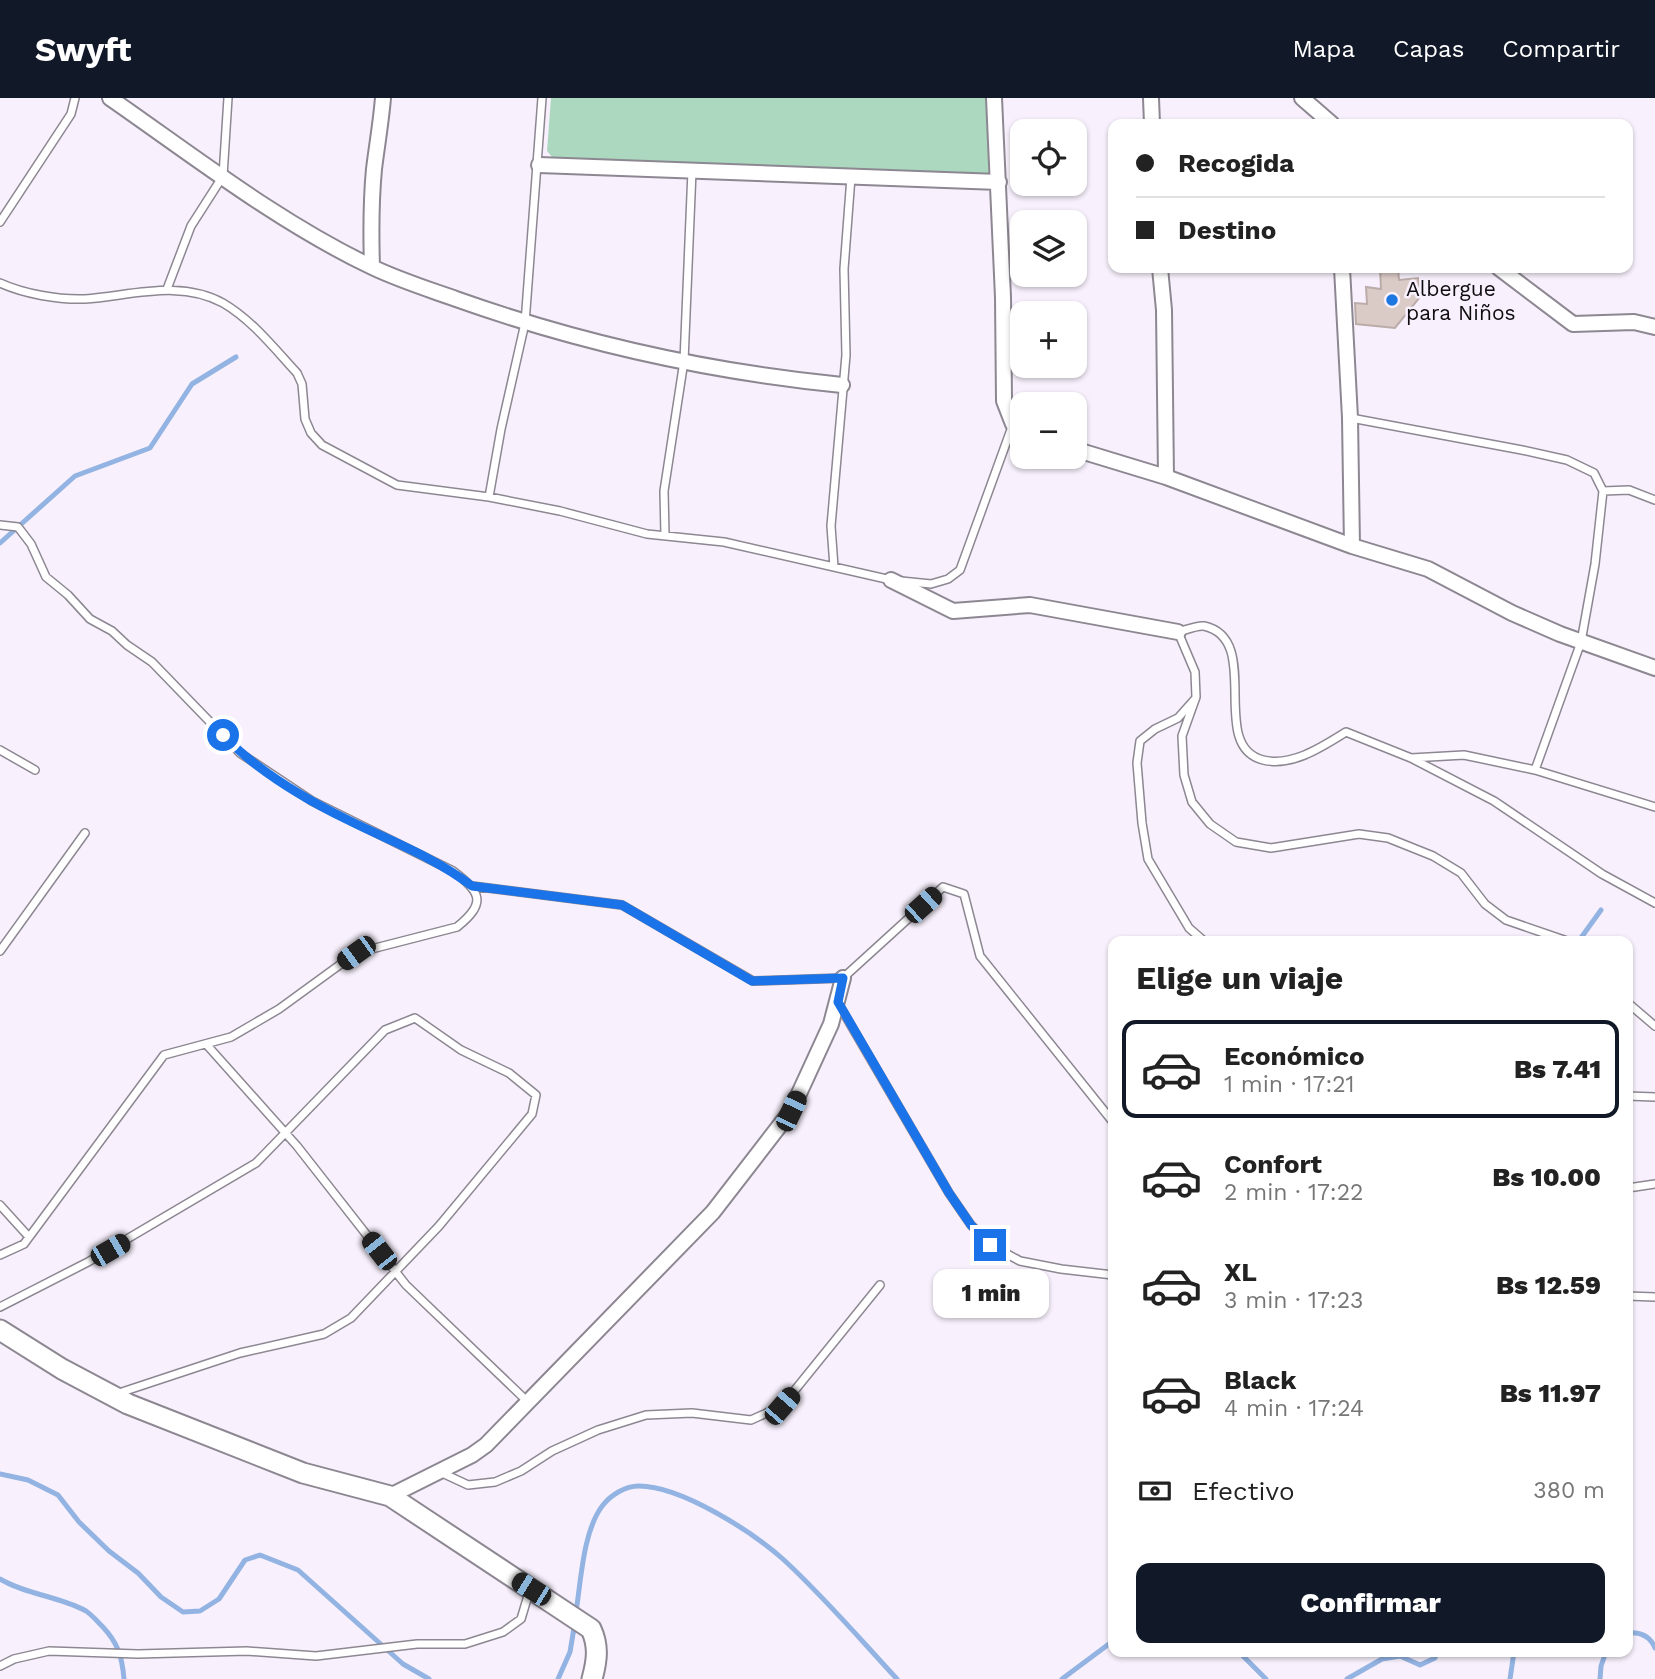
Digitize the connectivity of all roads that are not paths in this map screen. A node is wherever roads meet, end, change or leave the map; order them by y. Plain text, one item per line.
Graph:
1 (75, 98) edge
2 (110, 98) edge
3 (228, 98) edge
4 (383, 98) edge
5 (542, 98) edge
6 (994, 98) edge
7 (1151, 98) edge
8 (1302, 98) edge
9 (1152, 119) edge
10 (1326, 119) edge
11 (539, 164) junction
12 (692, 171) junction
13 (223, 176) junction
14 (851, 177) junction
15 (999, 182) junction
16 (0, 222) edge
17 (372, 267) junction
18 (1160, 273) edge
19 (1342, 273) edge
20 (1506, 273) edge
21 (0, 283) edge
22 (167, 289) junction
23 (525, 323) junction
24 (1655, 327) edge
25 (684, 361) junction
26 (842, 385) junction
27 (1010, 413) edge
28 (1350, 418) junction
29 (1010, 445) edge
30 (1087, 453) edge
31 (1166, 477) junction
32 (1603, 491) junction
33 (489, 497) junction
34 (1655, 500) edge
35 (0, 525) edge
36 (665, 536) junction
37 (1352, 546) junction
38 (834, 567) junction
39 (891, 580) junction
40 (1178, 632) junction
41 (1581, 642) junction
42 (1655, 668) edge
43 (1196, 697) junction
44 (0, 750) edge
45 (1411, 758) junction
46 (35, 770) dead end
47 (1535, 771) junction
48 (1655, 807) edge
49 (85, 833) dead end
50 (472, 886) junction
51 (1655, 903) edge
52 (1198, 936) edge
53 (1553, 936) edge
54 (0, 951) edge
55 (843, 978) junction
56 (838, 1002) junction
57 (1633, 1007) edge
58 (1655, 1026) edge
59 (206, 1044) junction
60 (1633, 1096) edge
61 (1655, 1097) edge
62 (1108, 1116) edge
63 (286, 1133) junction
64 (1655, 1184) edge
65 (1633, 1187) edge
66 (0, 1205) edge
67 (29, 1237) junction
68 (0, 1255) edge
69 (396, 1272) junction
70 (1108, 1274) edge
71 (880, 1285) dead end
72 (1633, 1296) edge
73 (1655, 1297) edge
74 (0, 1307) edge
75 (0, 1330) edge
76 (113, 1396) junction
77 (529, 1402) junction
78 (438, 1471) junction
79 (390, 1496) junction
80 (531, 1589) junction
81 (0, 1666) edge
82 (592, 1679) edge

1 - 16 lane
2 - 13 street
3 - 13 lane
4 - 17 street
5 - 11 lane
6 - 15 street
7 - 9 street
8 - 10 street
11 - 12 street
11 - 23 lane
12 - 14 street
12 - 25 lane
13 - 17 street
13 - 22 lane
14 - 15 street
14 - 26 lane
15 - 27 street
17 - 23 street
18 - 31 street
19 - 28 street
20 - 24 street
21 - 22 lane
22 - 33 lane
23 - 25 street
23 - 33 lane
25 - 26 street
25 - 36 lane
26 - 38 lane
28 - 32 lane
28 - 37 street
29 - 39 lane
30 - 31 street
31 - 37 street
32 - 34 lane
32 - 41 lane
33 - 36 lane
35 - 50 lane
36 - 38 lane
37 - 41 street
38 - 39 lane
39 - 40 street
40 - 43 lane
40 - 45 lane
41 - 42 street
41 - 47 lane
43 - 52 lane
43 - 53 lane
44 - 46 lane
45 - 47 lane
45 - 51 lane
47 - 48 lane
49 - 54 lane
50 - 55 lane
50 - 59 lane
55 - 56 street
55 - 62 lane
56 - 70 lane
56 - 77 street
57 - 58 lane
59 - 63 lane
59 - 67 lane
60 - 61 lane
63 - 69 lane
63 - 69 lane
63 - 74 lane
64 - 65 lane
66 - 67 lane
67 - 68 lane
69 - 76 lane
69 - 77 lane
71 - 78 lane
72 - 73 lane
75 - 76 street
76 - 79 street
77 - 78 street
78 - 79 street
79 - 80 street
80 - 81 lane
80 - 82 street

